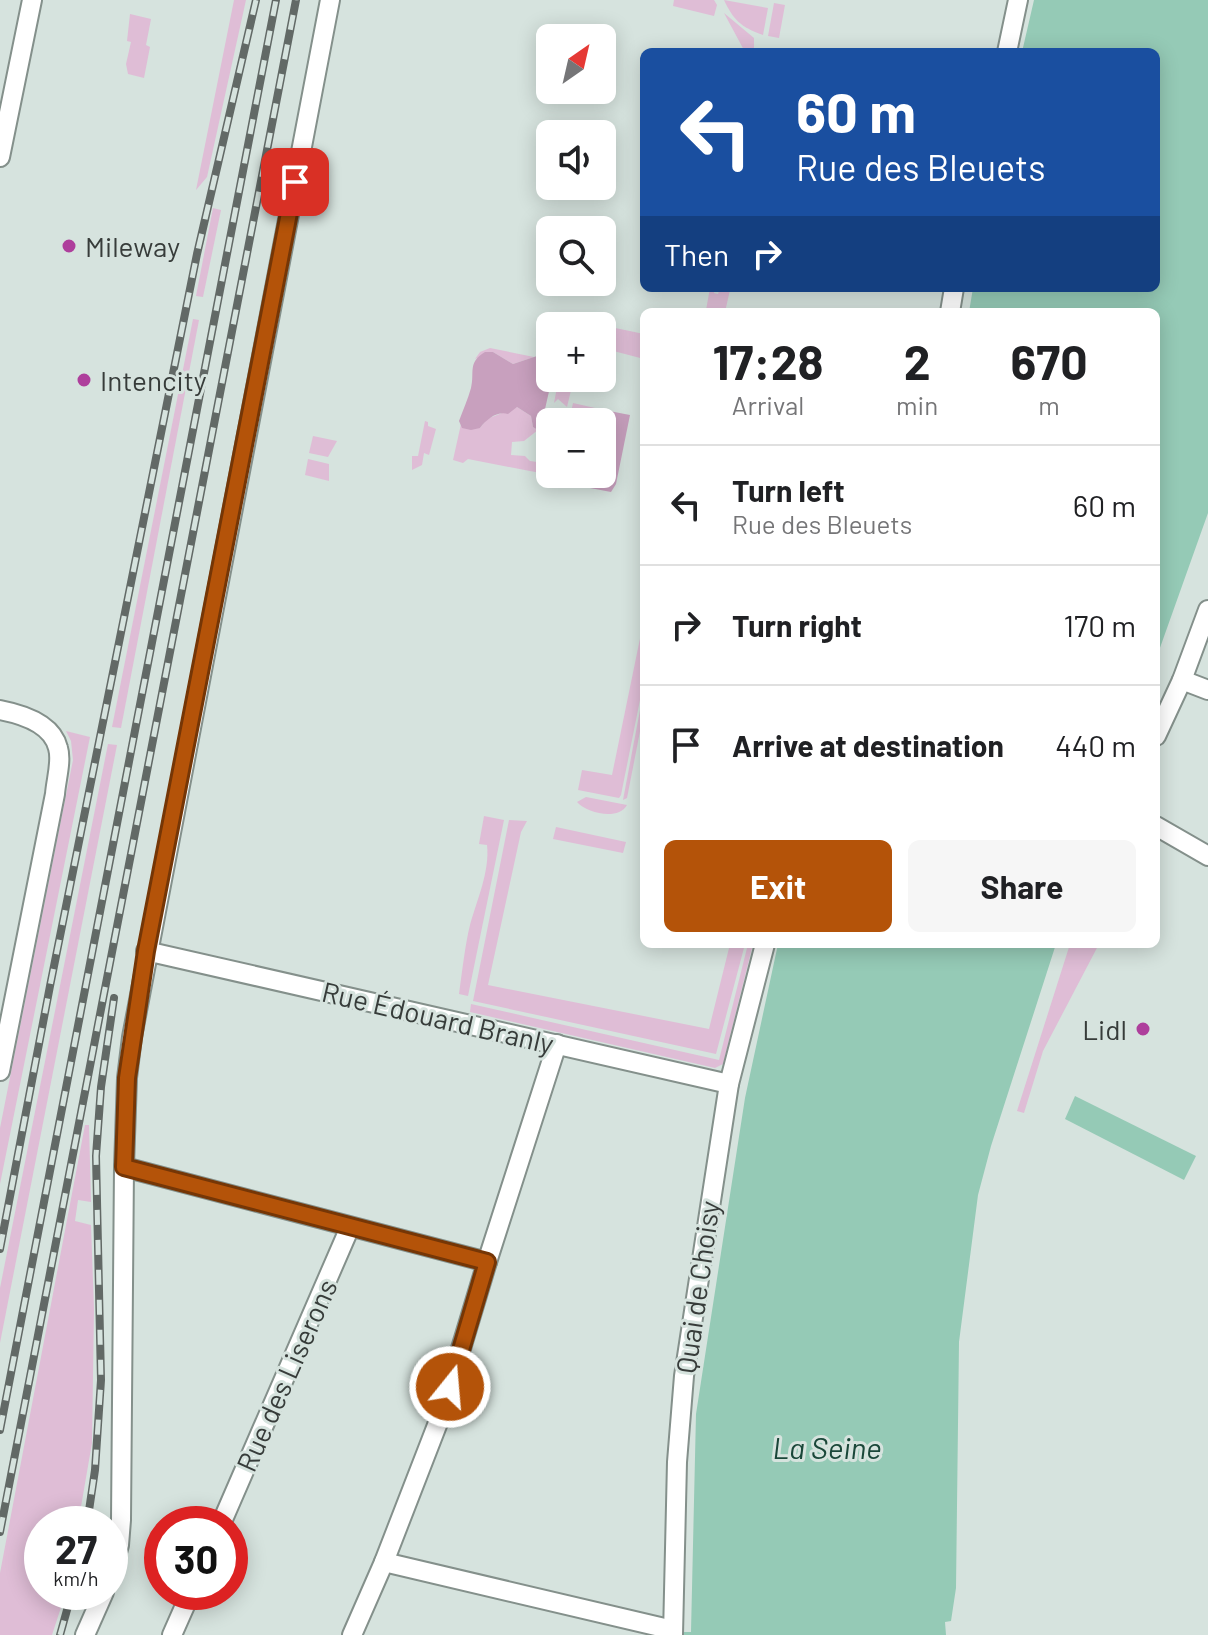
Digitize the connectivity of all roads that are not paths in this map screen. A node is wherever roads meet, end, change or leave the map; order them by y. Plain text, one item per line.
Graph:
1 (32, 0) edge
2 (330, 0) edge
3 (1018, 0) edge
4 (1008, 48) edge
5 (2, 133) edge
6 (0, 157) edge
7 (1208, 610) edge
8 (1182, 680) junction
9 (1208, 690) edge
10 (0, 710) edge
11 (1160, 727) edge
12 (1160, 828) edge
13 (1208, 856) edge
14 (764, 948) edge
15 (146, 951) junction
16 (557, 1044) junction
17 (0, 1071) edge
18 (729, 1084) junction
19 (124, 1167) junction
20 (350, 1227) junction
21 (487, 1262) junction
22 (121, 1506) edge
23 (229, 1506) edge
24 (384, 1562) junction
25 (96, 1610) edge
26 (183, 1610) edge
27 (673, 1632) edge
28 (85, 1635) edge
29 (172, 1635) edge
30 (352, 1635) edge

1 - 5 street
2 - 15 street
3 - 4 street
5 - 6 street
7 - 8 street
8 - 9 street
8 - 11 street
10 - 17 street
12 - 13 street
14 - 18 street, Quai de Choisy
15 - 16 street, Rue Édouard Branly
15 - 19 street
16 - 18 street, Rue Édouard Branly
16 - 21 street
18 - 27 street, Quai de Choisy
19 - 20 street
19 - 22 street
20 - 21 street
20 - 23 street, Rue des Liserons
21 - 24 street
24 - 27 street
24 - 30 street
25 - 28 street
26 - 29 street

